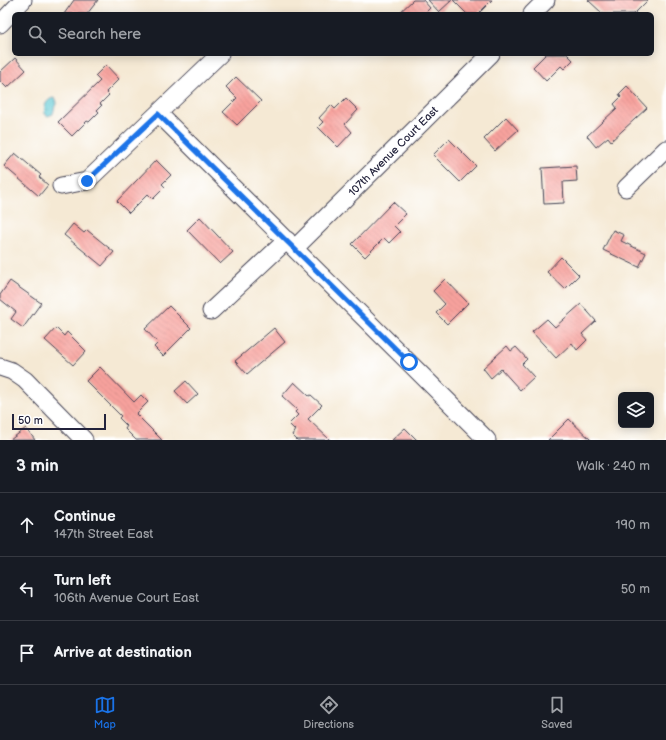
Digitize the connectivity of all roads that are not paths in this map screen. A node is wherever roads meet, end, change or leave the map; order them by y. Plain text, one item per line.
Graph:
1 (24, 0) edge
2 (546, 0) edge
3 (534, 12) edge
4 (0, 24) edge
5 (218, 56) edge
6 (489, 56) edge
7 (158, 114) junction
8 (666, 149) edge
9 (61, 186) dead end
10 (626, 188) dead end
11 (291, 244) junction
12 (211, 311) dead end
13 (0, 367) edge
14 (84, 440) edge
15 (487, 440) edge

1 - 4 street
2 - 3 street
5 - 7 street
6 - 11 street, 107th Avenue Court East
7 - 9 street
7 - 11 street
8 - 10 street
11 - 12 street, 107th Avenue Court East
11 - 15 street
13 - 14 street

